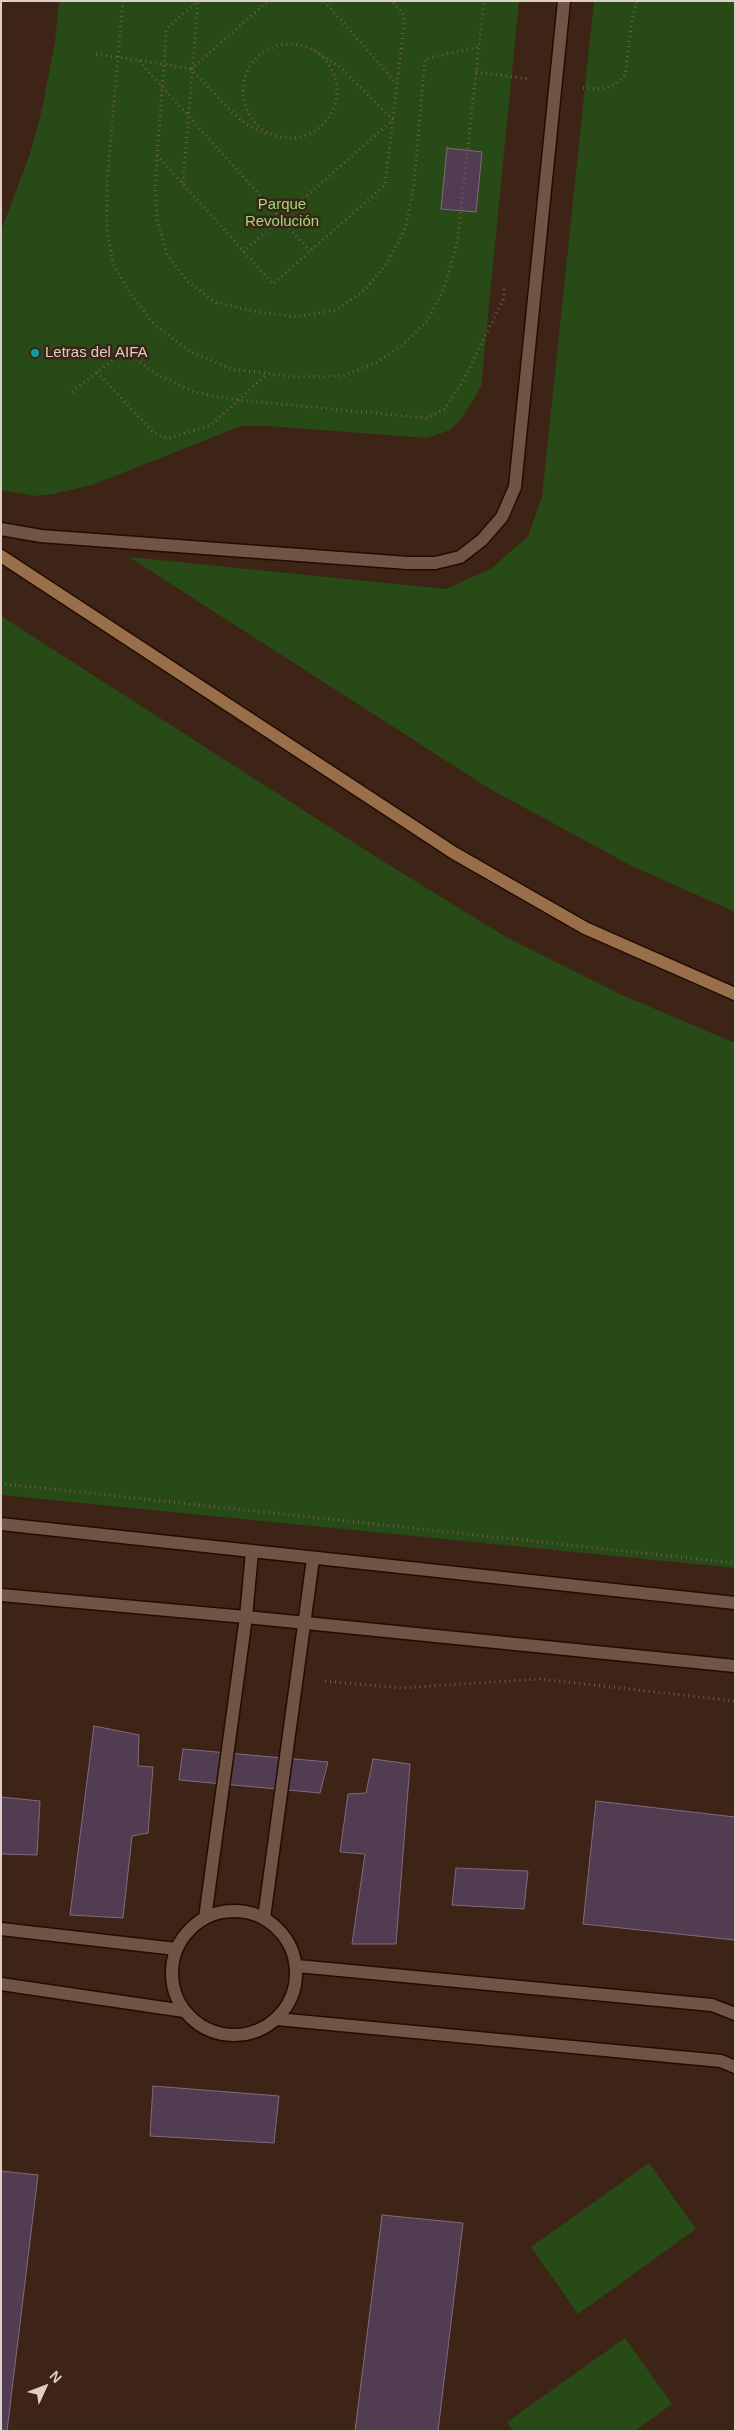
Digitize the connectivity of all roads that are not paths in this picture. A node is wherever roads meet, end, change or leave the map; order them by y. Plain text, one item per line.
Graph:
1 (564, 1) edge
2 (1, 530) edge
3 (1, 556) edge
4 (735, 994) edge
5 (1, 1524) edge
6 (252, 1552) junction
7 (313, 1559) junction
8 (1, 1595) edge
9 (735, 1603) edge
10 (246, 1617) junction
11 (306, 1624) junction
12 (735, 1666) edge
13 (205, 1918) junction
14 (264, 1918) junction
15 (1, 1929) edge
16 (176, 1949) junction
17 (297, 1966) junction
18 (1, 1984) edge
19 (184, 2011) junction
20 (735, 2014) edge
21 (277, 2020) junction
22 (735, 2067) edge

1 - 2 lane
3 - 4 main road
5 - 6 lane
6 - 7 lane
6 - 10 lane
7 - 9 lane
7 - 11 lane
8 - 10 lane
10 - 11 lane
10 - 13 lane
11 - 12 lane
11 - 14 lane
13 - 14 lane
13 - 16 lane
14 - 17 lane
15 - 16 lane
16 - 19 lane
17 - 20 lane
17 - 21 lane
18 - 19 lane
19 - 21 lane
21 - 22 lane

